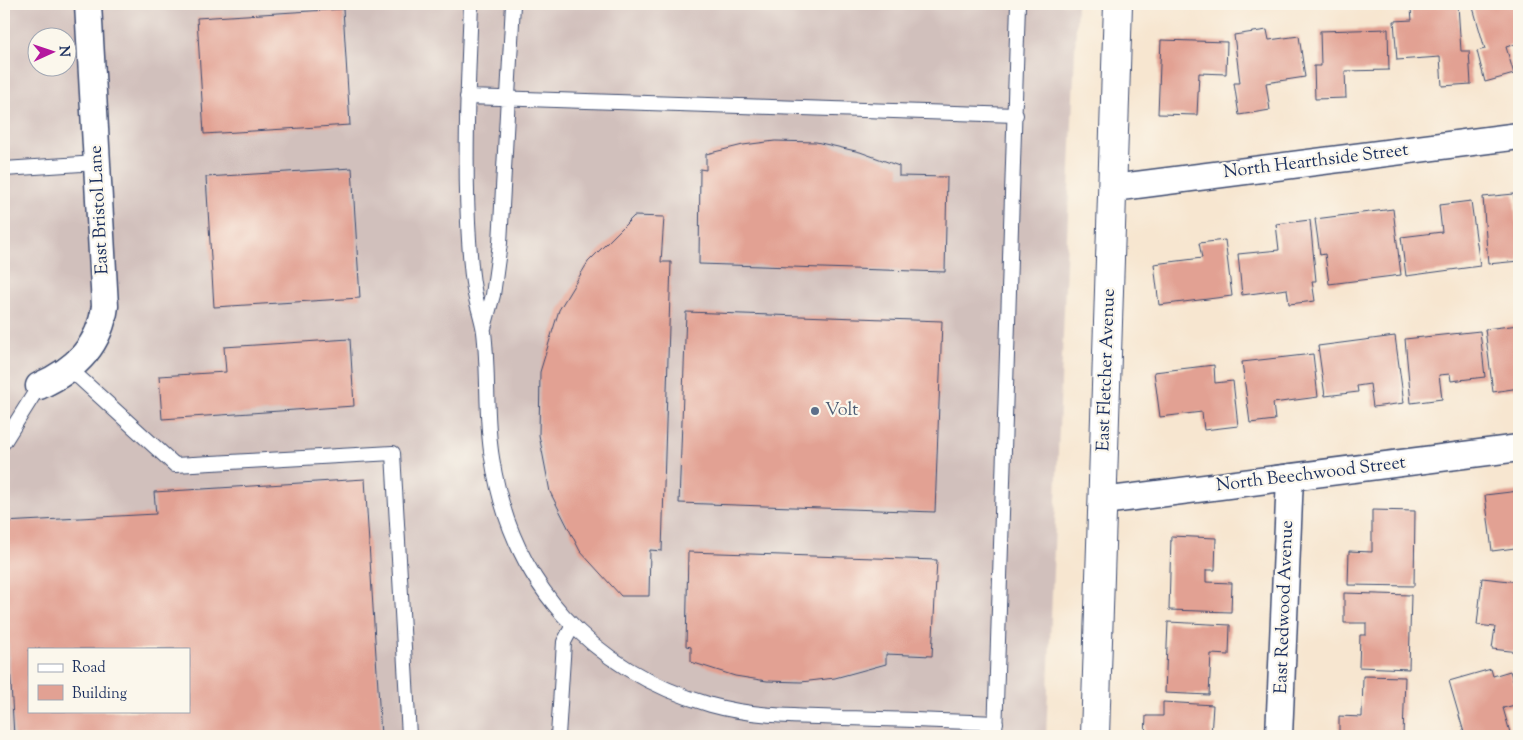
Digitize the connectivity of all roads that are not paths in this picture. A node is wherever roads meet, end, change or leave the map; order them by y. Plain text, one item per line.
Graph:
1 (88, 4) edge
2 (471, 4) edge
3 (513, 4) edge
4 (1018, 4) edge
5 (1118, 4) edge
6 (467, 97) junction
7 (508, 98) junction
8 (1016, 115) junction
9 (1519, 136) edge
10 (97, 163) junction
11 (4, 170) edge
12 (1113, 188) junction
13 (484, 331) junction
14 (70, 369) junction
15 (39, 386) joint
16 (4, 442) edge
17 (1519, 448) edge
18 (1290, 477) junction
19 (1103, 501) junction
20 (572, 628) junction
21 (996, 730) edge
22 (409, 736) edge
23 (558, 736) edge
24 (1094, 736) edge
25 (1279, 736) edge

1 - 10 street, East Bristol Lane
2 - 6 lane
3 - 7 lane
4 - 8 lane
5 - 12 street, East Fletcher Avenue
6 - 7 lane
6 - 13 lane
7 - 8 lane
7 - 13 lane
8 - 21 lane
9 - 12 street, North Hearthside Street
10 - 11 lane
10 - 14 street, East Bristol Lane
12 - 19 street, East Fletcher Avenue
13 - 20 lane
14 - 15 street, East Bristol Lane
14 - 22 lane
15 - 16 lane
17 - 18 street, North Beechwood Street
18 - 19 street, North Beechwood Street
18 - 25 street, East Redwood Avenue
19 - 24 street, East Fletcher Avenue
20 - 21 lane
20 - 23 lane

